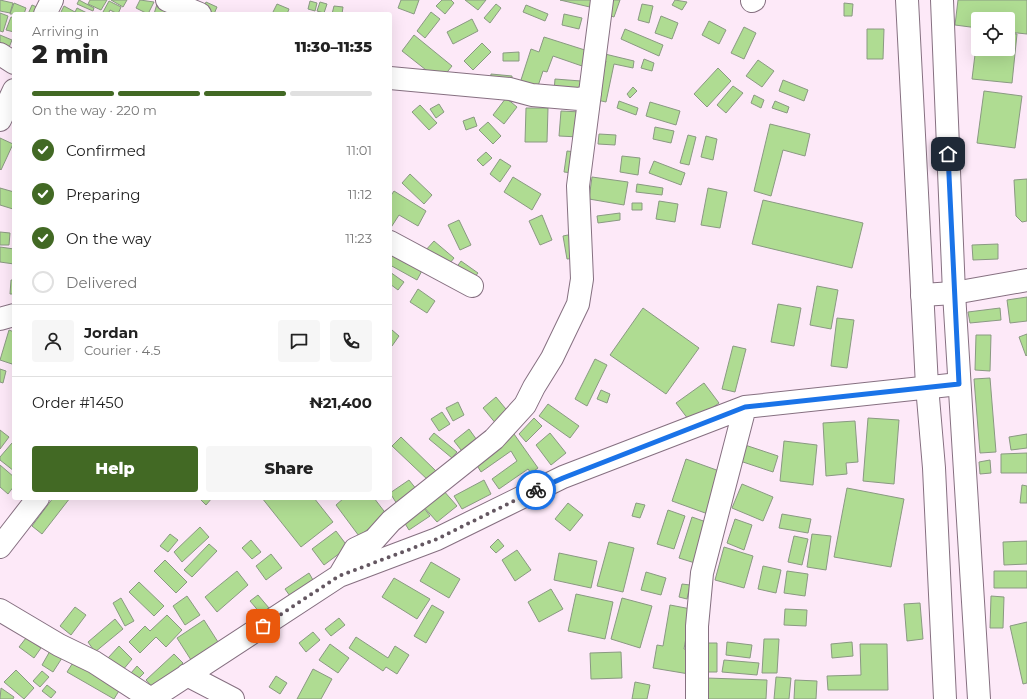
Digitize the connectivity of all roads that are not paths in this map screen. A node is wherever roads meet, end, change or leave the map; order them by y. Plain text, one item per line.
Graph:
1 (52, 0) edge
2 (167, 0) edge
3 (602, 0) edge
4 (907, 0) edge
5 (942, 0) edge
6 (46, 12) edge
7 (195, 12) edge
8 (0, 54) edge
9 (12, 62) edge
10 (397, 79) edge
11 (12, 94) edge
12 (590, 94) junction
13 (0, 120) edge
14 (392, 243) edge
15 (1027, 280) edge
16 (472, 286) dead end
17 (954, 293) junction
18 (922, 295) junction
19 (12, 316) edge
20 (0, 319) edge
21 (959, 384) junction
22 (927, 386) junction
23 (745, 407) junction
24 (36, 500) edge
25 (0, 547) edge
26 (339, 576) junction
27 (0, 610) edge
28 (188, 675) junction
29 (151, 699) edge
30 (233, 699) edge
31 (698, 699) edge
32 (945, 699) edge
33 (979, 699) edge

1 - 6 street
2 - 7 street
3 - 12 street
4 - 18 street
5 - 17 street
8 - 9 street
10 - 12 street
11 - 13 street
12 - 26 street
14 - 16 street
15 - 17 street
17 - 18 street
17 - 21 street
18 - 22 street
19 - 20 street
21 - 22 street
21 - 33 street
22 - 23 street
22 - 32 street
23 - 26 street
23 - 31 street
24 - 25 street
26 - 28 street
27 - 29 street
28 - 29 street
28 - 30 street

